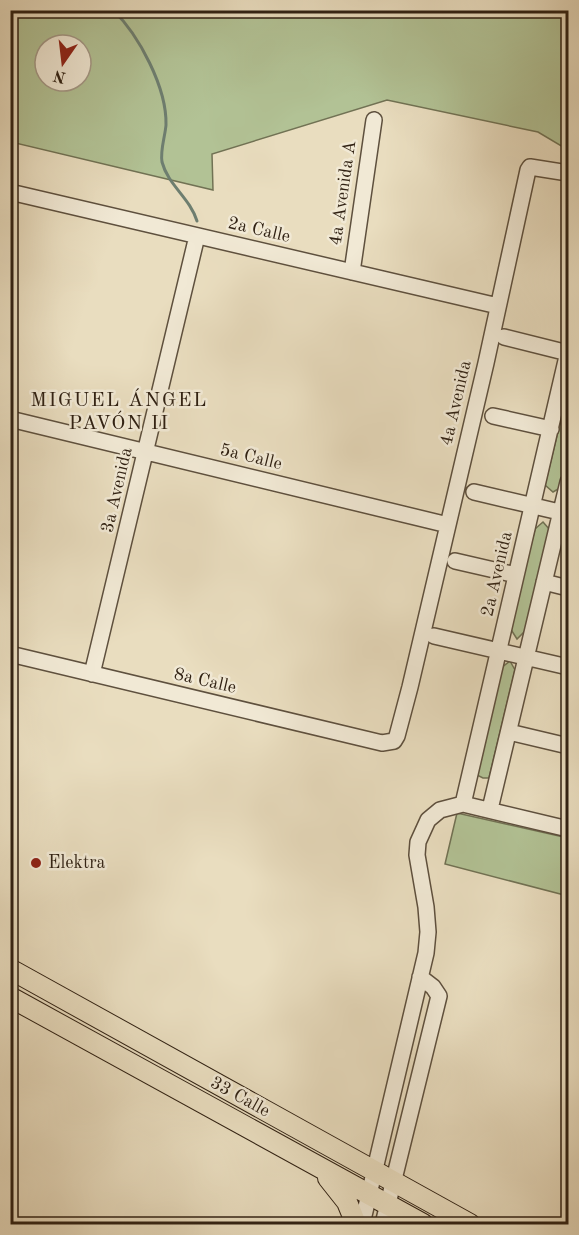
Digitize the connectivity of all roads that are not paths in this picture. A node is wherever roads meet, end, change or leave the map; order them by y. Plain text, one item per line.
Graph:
1 (374, 120) dead end
2 (568, 173) edge
3 (10, 192) edge
4 (197, 236) junction
5 (352, 272) junction
6 (498, 306) junction
7 (504, 337) dead end
8 (568, 353) edge
9 (493, 416) dead end
10 (10, 419) edge
11 (551, 429) junction
12 (146, 452) junction
13 (568, 482) edge
14 (474, 492) dead end
15 (533, 506) junction
16 (565, 513) edge
17 (448, 525) junction
18 (455, 561) dead end
19 (516, 576) junction
20 (544, 582) junction
21 (568, 588) edge
22 (434, 636) dead end
23 (499, 651) junction
24 (10, 654) edge
25 (526, 657) junction
26 (568, 667) edge
27 (92, 674) junction
28 (509, 732) junction
29 (391, 743) joint
30 (568, 746) edge
31 (463, 804) junction
32 (490, 809) junction
33 (568, 829) edge
34 (10, 969) edge
35 (420, 977) junction
36 (10, 997) edge
37 (310, 1164) junction
38 (375, 1171) junction
39 (394, 1182) junction
40 (369, 1195) junction
41 (386, 1215) edge
42 (356, 1224) edge
43 (362, 1224) edge
44 (423, 1224) edge
45 (470, 1224) edge

1 - 5 street, 4a Avenida A
2 - 6 street, 4a Avenida
3 - 4 street, 2a Calle
4 - 5 street, 2a Calle
4 - 12 street, 3a Avenida
5 - 6 street, 2a Calle
6 - 17 street, 4a Avenida
7 - 8 street
8 - 11 street, 2a Avenida
9 - 11 street
10 - 12 street, 5a Calle
11 - 15 street, 2a Avenida
12 - 17 street, 5a Calle
12 - 27 street, 3a Avenida
13 - 16 street
14 - 15 street
15 - 16 street
15 - 19 street, 2a Avenida
16 - 20 street
17 - 29 street, 4a Avenida
18 - 19 street
19 - 23 street, 2a Avenida
20 - 21 street
20 - 25 street
22 - 23 street
23 - 25 street
23 - 31 street, 2a Avenida
24 - 27 street, 8a Calle
25 - 26 street
25 - 28 street
27 - 29 street, 8a Calle
28 - 30 street
28 - 32 street
31 - 32 street
31 - 35 street
32 - 33 street
34 - 38 main road, 33 Calle
35 - 38 street
35 - 39 street
36 - 37 main road, 33 Calle
37 - 40 main road, 33 Calle
37 - 42 main road
38 - 39 main road, 33 Calle
38 - 40 street
39 - 41 street
39 - 45 main road, 33 Calle
40 - 41 main road, 33 Calle
40 - 43 street
41 - 44 main road, 33 Calle

